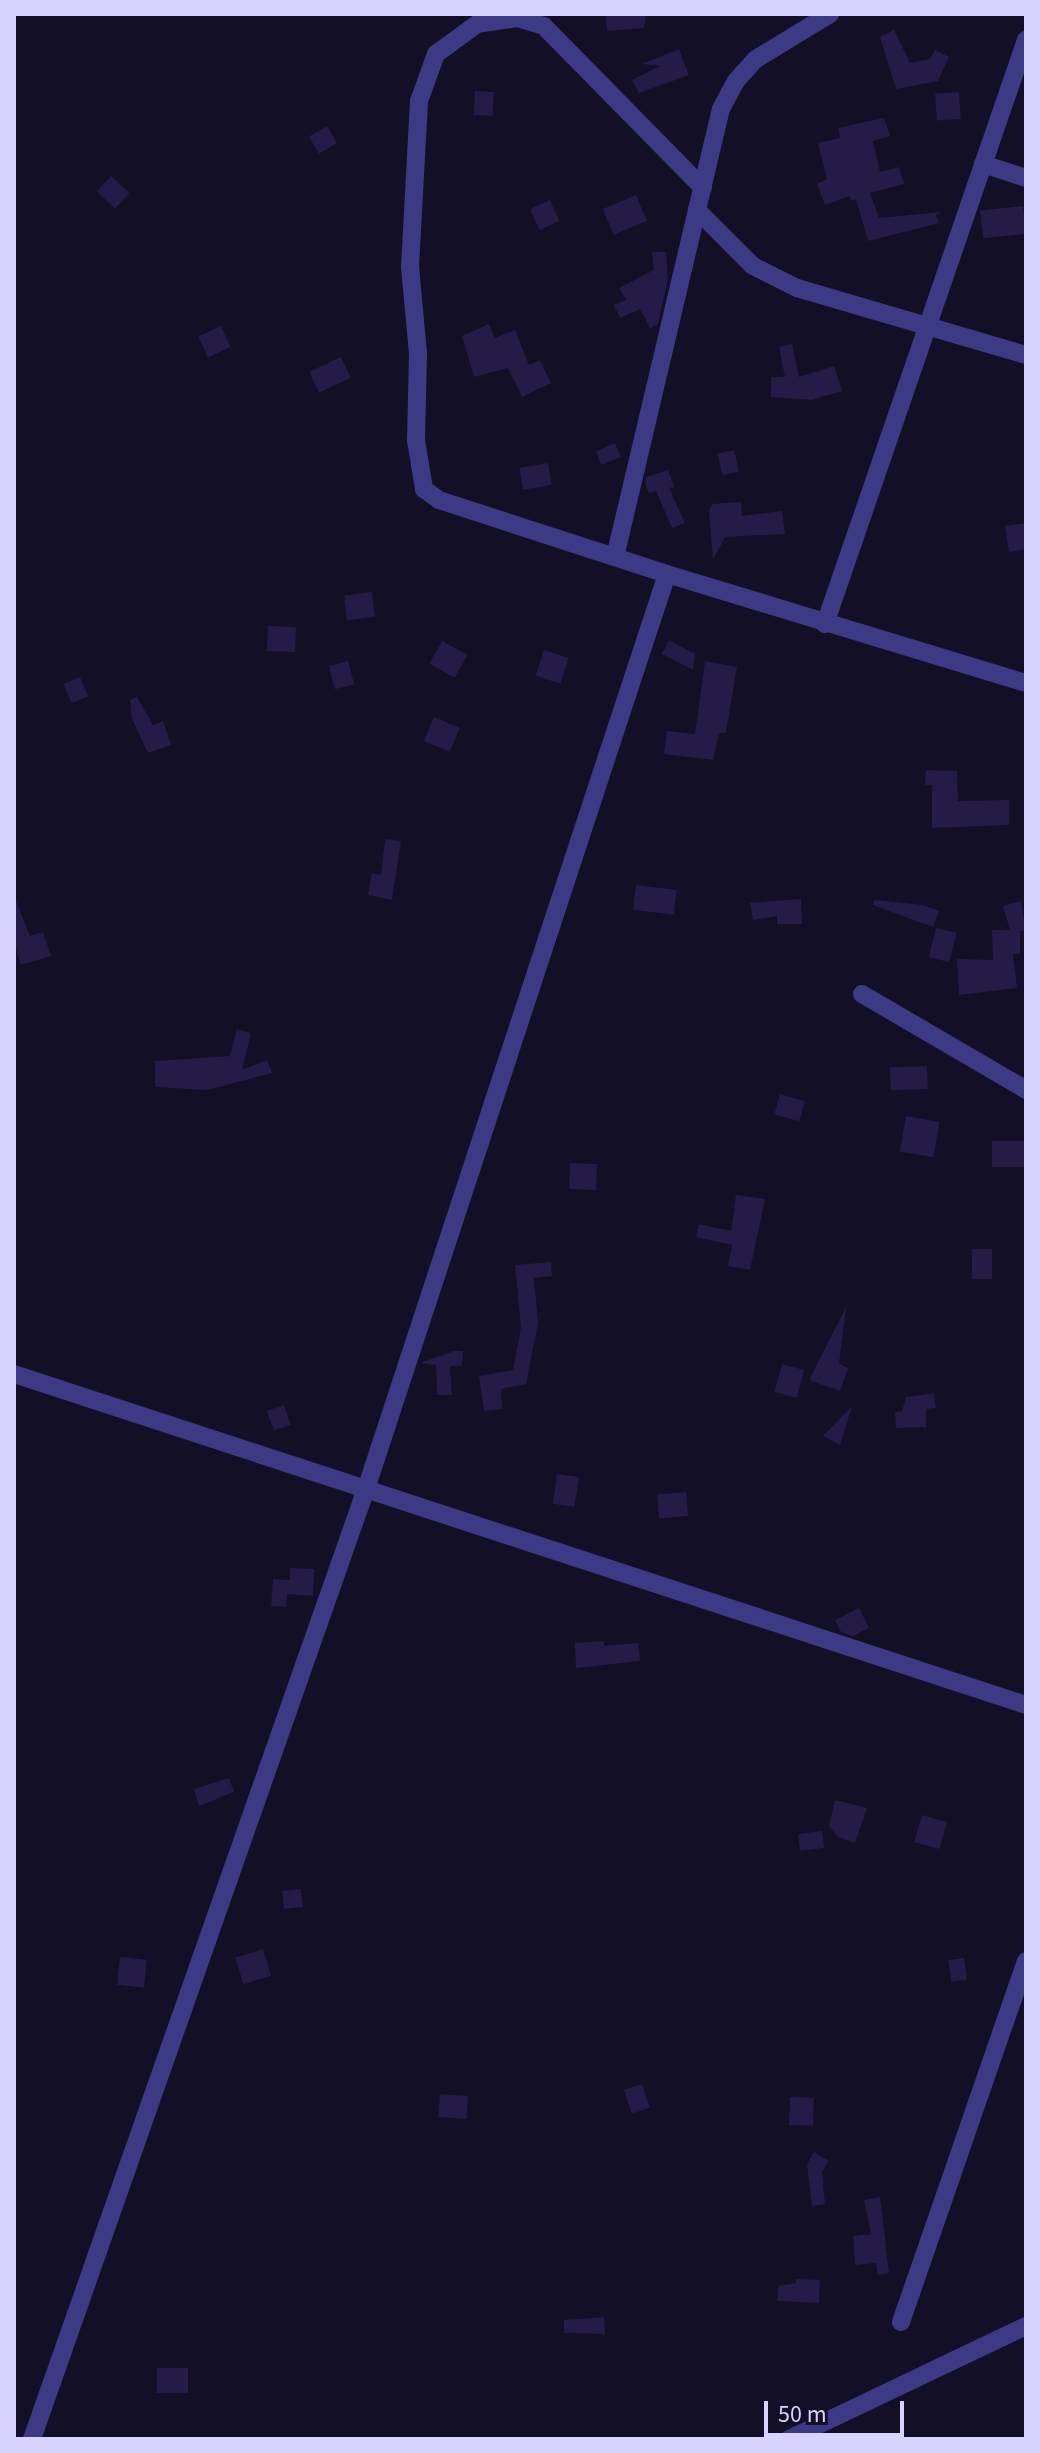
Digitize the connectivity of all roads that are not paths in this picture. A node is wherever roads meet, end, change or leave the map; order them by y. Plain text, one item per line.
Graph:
1 (830, 14) edge
2 (1026, 40) edge
3 (983, 164) junction
4 (1026, 178) edge
5 (703, 188) junction
6 (697, 210) junction
7 (929, 323) junction
8 (1026, 355) edge
9 (615, 557) junction
10 (667, 574) junction
11 (825, 624) junction
12 (1026, 683) edge
13 (862, 994) dead end
14 (1026, 1090) edge
15 (14, 1374) edge
16 (366, 1489) junction
17 (1026, 1705) edge
18 (1026, 1961) edge
19 (901, 2322) dead end
20 (1026, 2326) edge
21 (32, 2439) edge
22 (789, 2439) edge

1 - 5 street
2 - 3 street
3 - 4 street
3 - 7 street
5 - 6 street
5 - 9 street
6 - 7 street
6 - 9 street
7 - 8 street
7 - 11 street
9 - 10 street
10 - 11 street
10 - 16 street
11 - 12 street
13 - 14 street
15 - 16 street
16 - 17 street
16 - 21 street
18 - 19 street
20 - 22 street

